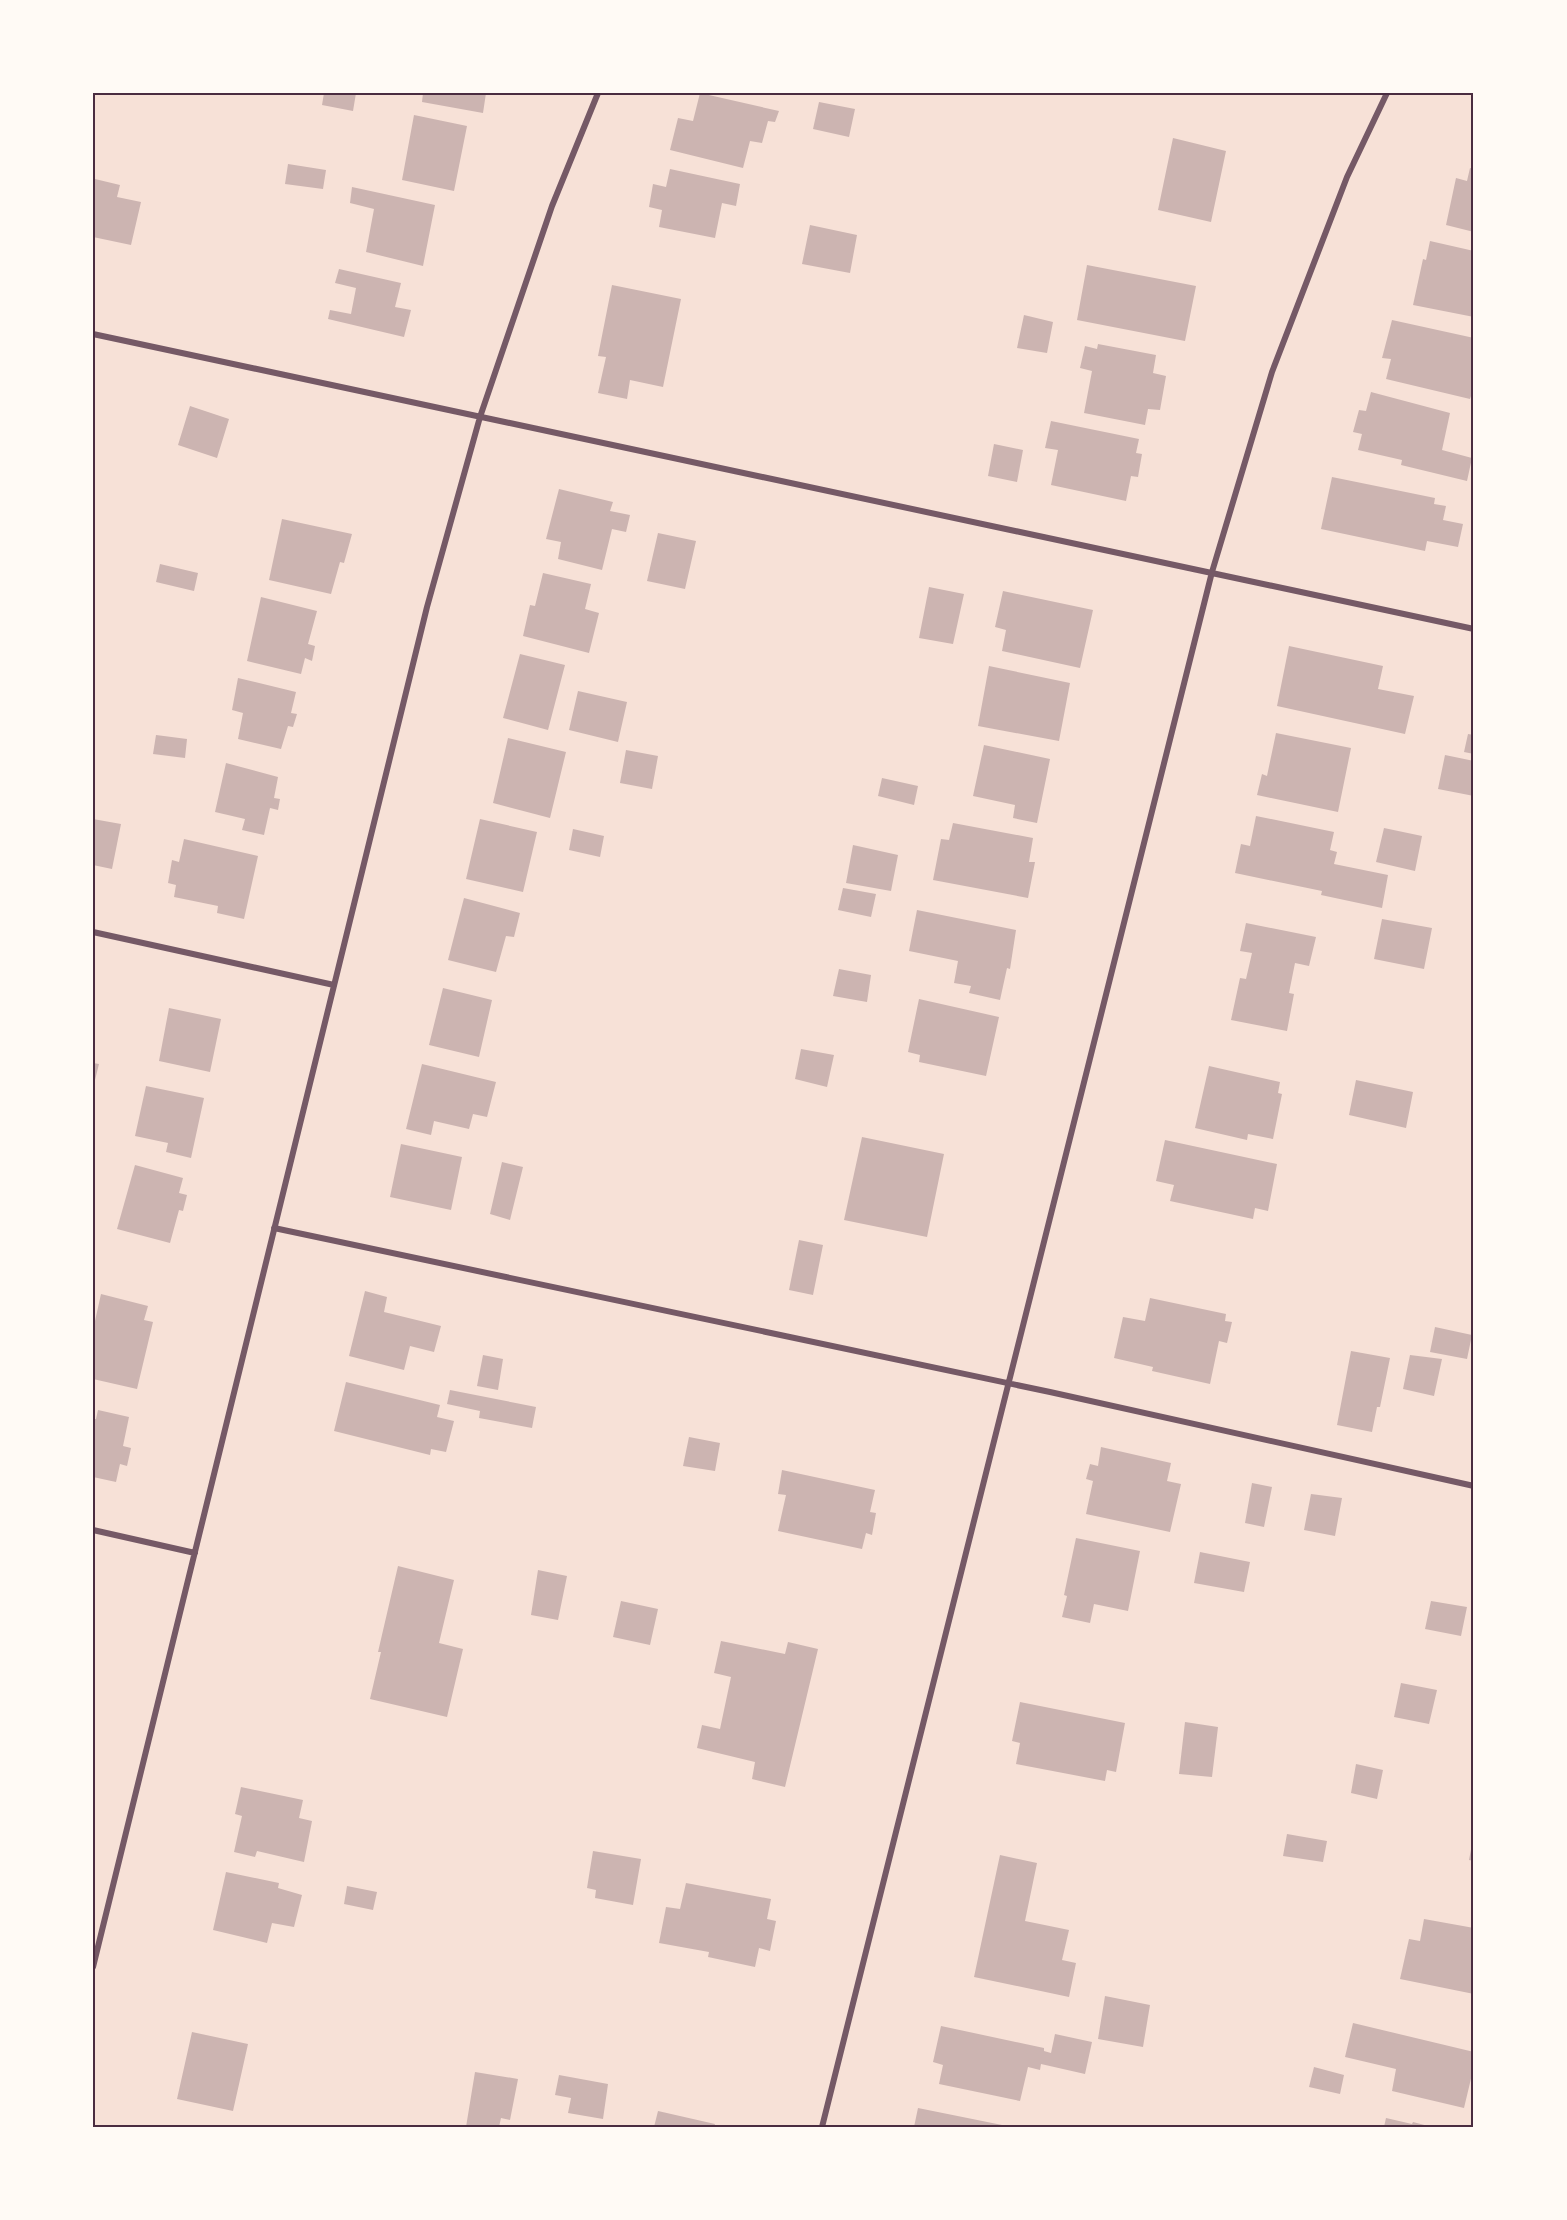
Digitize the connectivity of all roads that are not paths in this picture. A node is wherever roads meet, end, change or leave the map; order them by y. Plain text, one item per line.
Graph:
1 (598, 93) edge
2 (1387, 93) edge
3 (93, 334) edge
4 (480, 417) junction
5 (1212, 573) junction
6 (1474, 629) edge
7 (93, 932) edge
8 (334, 985) junction
9 (274, 1228) junction
10 (1008, 1383) junction
11 (1474, 1486) edge
12 (93, 1530) edge
13 (195, 1553) junction
14 (93, 1967) edge
15 (822, 2127) edge

1 - 4 street
2 - 5 street
3 - 4 street
4 - 5 street
4 - 8 street
5 - 6 street
5 - 10 street
7 - 8 street
8 - 9 street
9 - 10 street
9 - 13 street
10 - 11 street
10 - 15 street
12 - 13 street
13 - 14 street

